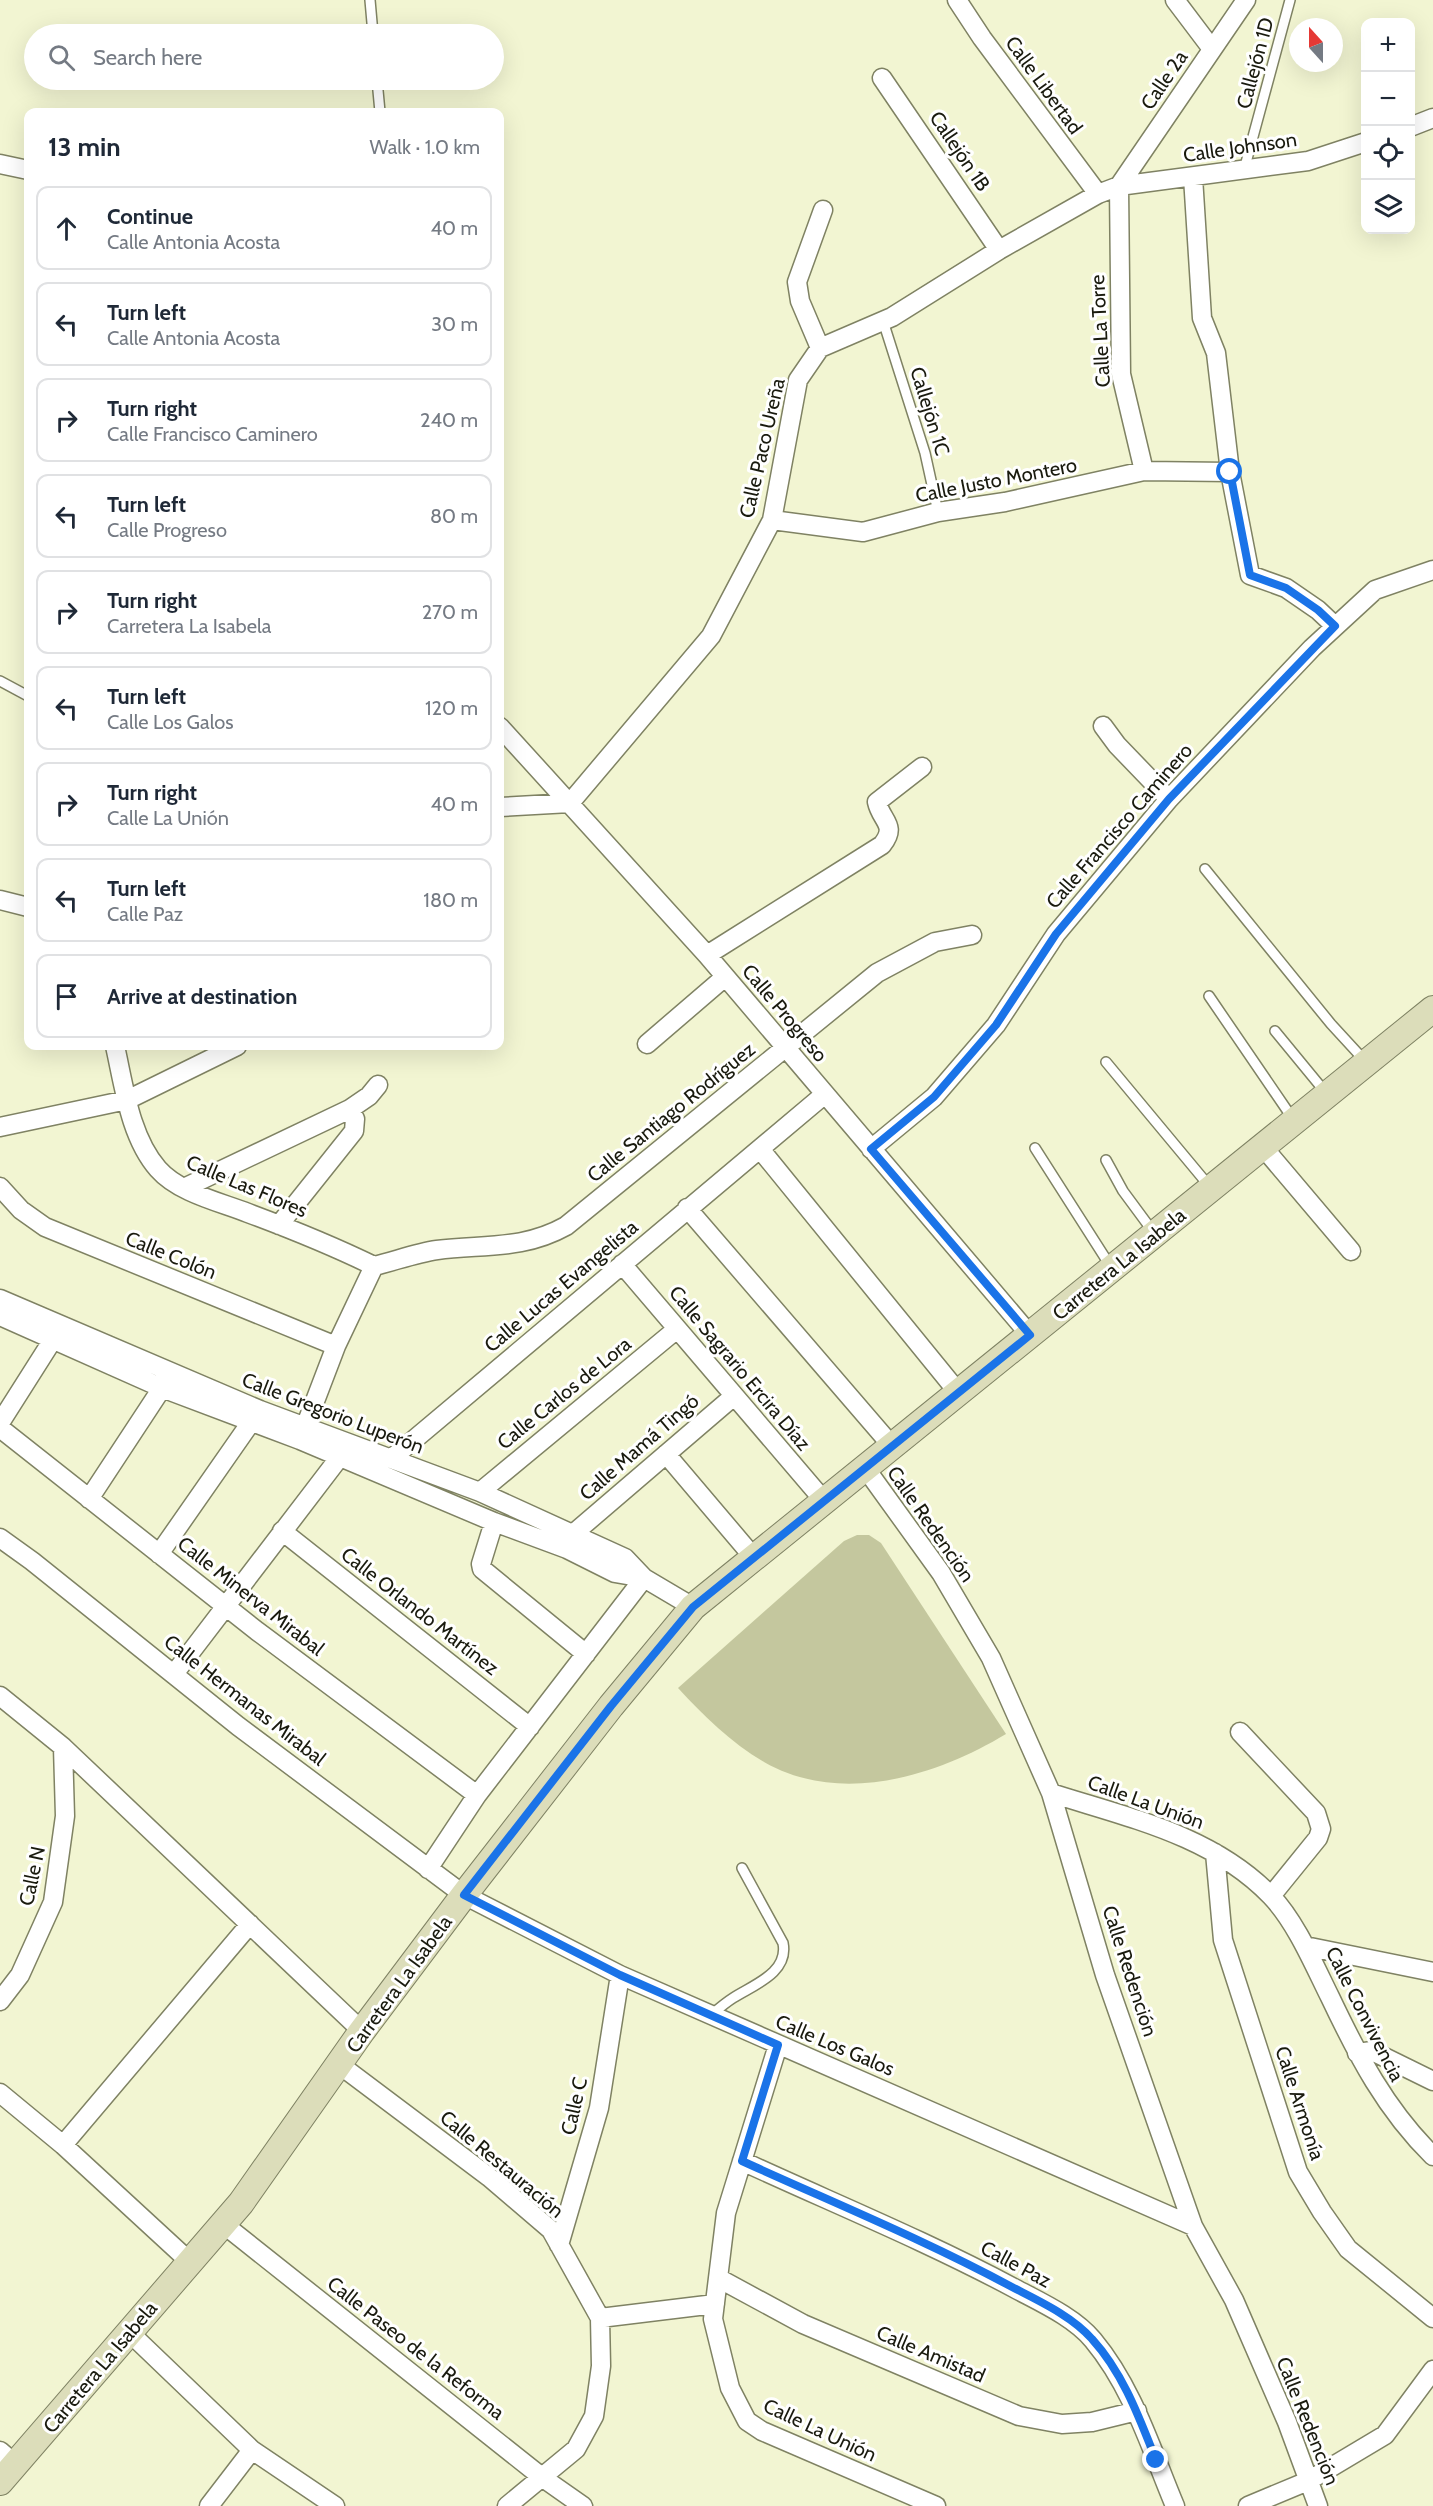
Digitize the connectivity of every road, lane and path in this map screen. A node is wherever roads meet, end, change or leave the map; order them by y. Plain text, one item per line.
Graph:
1 (370, 0) edge
2 (957, 0) edge
3 (1175, 0) edge
4 (1246, 0) edge
5 (1290, 0) edge
6 (372, 24) edge
7 (1212, 49) junction
8 (882, 78) dead end
9 (378, 90) edge
10 (380, 108) edge
11 (1433, 118) edge
12 (1413, 126) edge
13 (1361, 143) edge
14 (0, 164) edge
15 (24, 169) edge
16 (1244, 170) junction
17 (1193, 177) junction
18 (1119, 186) junction
19 (1098, 194) junction
20 (823, 210) dead end
21 (999, 250) junction
22 (883, 321) junction
23 (820, 348) junction
24 (1144, 471) junction
25 (1230, 472) junction
26 (938, 512) junction
27 (772, 520) junction
28 (1433, 570) edge
29 (1335, 626) junction
30 (0, 681) edge
31 (24, 694) edge
32 (1103, 726) dead end
33 (504, 731) edge
34 (922, 767) dead end
35 (1169, 799) junction
36 (570, 803) junction
37 (504, 807) edge
38 (1205, 869) dead end
39 (0, 900) edge
40 (24, 906) edge
41 (972, 935) dead end
42 (707, 955) junction
43 (725, 977) junction
44 (1209, 996) dead end
45 (1433, 1009) edge
46 (1275, 1031) dead end
47 (647, 1044) dead end
48 (786, 1048) junction
49 (117, 1050) edge
50 (229, 1050) edge
51 (1106, 1062) dead end
52 (1367, 1063) junction
53 (378, 1085) dead end
54 (825, 1094) junction
55 (1327, 1095) junction
56 (127, 1100) junction
57 (350, 1109) junction
58 (1294, 1121) junction
59 (0, 1127) edge
60 (1263, 1147) junction
61 (1035, 1148) dead end
62 (760, 1149) junction
63 (871, 1149) junction
64 (1106, 1160) dead end
65 (0, 1187) edge
66 (184, 1188) junction
67 (1211, 1189) junction
68 (687, 1208) junction
69 (279, 1225) junction
70 (1155, 1235) junction
71 (1351, 1251) dead end
72 (622, 1263) junction
73 (374, 1266) junction
74 (1112, 1269) junction
75 (0, 1299) edge
76 (0, 1316) edge
77 (677, 1329) junction
78 (1030, 1335) junction
79 (52, 1341) junction
80 (336, 1346) junction
81 (164, 1380) junction
82 (957, 1391) junction
83 (734, 1396) junction
84 (256, 1417) junction
85 (0, 1423) edge
86 (0, 1428) edge
87 (303, 1432) junction
88 (892, 1446) junction
89 (666, 1454) junction
90 (339, 1458) junction
91 (391, 1459) junction
92 (866, 1469) junction
93 (480, 1492) junction
94 (89, 1498) junction
95 (825, 1502) junction
96 (494, 1522) junction
97 (282, 1531) junction
98 (573, 1534) junction
99 (0, 1539) edge
100 (159, 1554) junction
101 (755, 1558) junction
102 (644, 1578) junction
103 (225, 1606) junction
104 (693, 1607) junction
105 (586, 1654) junction
106 (174, 1674) junction
107 (0, 1696) edge
108 (530, 1727) junction
109 (1240, 1732) dead end
110 (63, 1747) junction
111 (1052, 1793) junction
112 (477, 1795) junction
113 (1215, 1853) junction
114 (742, 1868) dead end
115 (428, 1869) junction
116 (464, 1895) junction
117 (1271, 1896) junction
118 (250, 1924) junction
119 (1305, 1946) junction
120 (1433, 1972) edge
121 (620, 1975) junction
122 (0, 2001) edge
123 (710, 2016) junction
124 (362, 2031) junction
125 (778, 2045) junction
126 (1357, 2053) junction
127 (340, 2065) junction
128 (1433, 2081) edge
129 (0, 2093) edge
130 (63, 2145) junction
131 (1430, 2147) edge
132 (742, 2161) junction
133 (222, 2223) junction
134 (1193, 2226) junction
135 (559, 2244) junction
136 (189, 2261) junction
137 (718, 2278) junction
138 (715, 2304) junction
139 (600, 2318) junction
140 (1433, 2318) edge
141 (130, 2333) junction
142 (1433, 2370) edge
143 (1137, 2411) junction
144 (252, 2451) junction
145 (5, 2466) edge
146 (543, 2478) junction
147 (1308, 2481) junction
148 (209, 2506) edge
149 (335, 2506) edge
150 (507, 2506) edge
151 (583, 2506) edge
152 (936, 2506) edge
153 (1174, 2506) edge
154 (1248, 2506) edge
155 (1318, 2506) edge

1 - 6 lane
2 - 19 street, Calle Libertad
3 - 7 street
4 - 7 street, Calle 2a
5 - 16 lane, Callejón 1D
7 - 18 street, Calle 2a
8 - 21 street, Callejón 1B
9 - 10 lane
11 - 12 street
13 - 16 street, Calle Johnson
14 - 15 street
16 - 17 street, Calle Johnson
17 - 18 street, Calle Johnson
17 - 25 street
18 - 19 street
18 - 24 street, Calle La Torre
19 - 21 street
20 - 23 street
21 - 22 street
22 - 23 street
22 - 26 lane, Callejón 1C
23 - 27 street, Calle Paco Ureña
24 - 25 street, Calle Justo Montero
24 - 26 street, Calle Justo Montero
25 - 29 street
26 - 27 street, Calle Justo Montero
27 - 36 street, Calle Paco Ureña
28 - 29 street, Calle Francisco Caminero
29 - 35 street, Calle Francisco Caminero
30 - 31 lane
32 - 35 street
33 - 36 street, Calle Progreso
34 - 42 street
35 - 63 street, Calle Francisco Caminero
36 - 37 street
36 - 42 street, Calle Progreso
38 - 52 lane
39 - 40 street
41 - 48 street, Calle Santiago Rodríguez
42 - 43 street, Calle Progreso
43 - 47 street
43 - 48 street, Calle Progreso
44 - 58 lane
45 - 52 main road, Carretera La Isabela
46 - 55 lane
48 - 54 street, Calle Progreso
48 - 73 street, Calle Santiago Rodríguez
49 - 56 street, Calle Las Flores
50 - 56 street
51 - 67 lane
52 - 55 main road, Carretera La Isabela
53 - 57 street
54 - 62 street, Calle Lucas Evangelista
54 - 63 street, Calle Progreso
55 - 58 main road, Carretera La Isabela
56 - 59 street
56 - 66 street, Calle Las Flores
57 - 66 street
57 - 69 street
58 - 60 main road, Carretera La Isabela
60 - 67 main road, Carretera La Isabela
60 - 71 street
61 - 74 lane
62 - 68 street, Calle Lucas Evangelista
62 - 82 street
63 - 78 street, Calle Progreso
64 - 70 lane
65 - 80 street, Calle Colón
66 - 69 street, Calle Las Flores
67 - 70 main road, Carretera La Isabela
68 - 72 street, Calle Lucas Evangelista
68 - 88 street
69 - 73 street, Calle Las Flores
70 - 74 main road, Carretera La Isabela
72 - 77 street, Calle Sagrario Ercira Díaz
72 - 91 street, Calle Lucas Evangelista
73 - 80 street
74 - 78 main road, Carretera La Isabela
75 - 81 street, Calle Gregorio Luperón
76 - 79 street, Calle Gregorio Luperón
77 - 83 street, Calle Sagrario Ercira Díaz
77 - 93 street, Calle Carlos de Lora
78 - 82 main road, Carretera La Isabela
79 - 81 street, Calle Gregorio Luperón
79 - 85 street
80 - 87 street
81 - 84 street, Calle Gregorio Luperón
81 - 94 street
82 - 88 main road, Carretera La Isabela
83 - 89 street, Calle Mamá Tingó
83 - 95 street, Calle Sagrario Ercira Díaz
84 - 87 street, Calle Gregorio Luperón
84 - 100 street
86 - 94 street, Calle Minerva Mirabal
87 - 90 street, Calle Gregorio Luperón
87 - 91 street, Calle Gregorio Luperón
88 - 92 main road, Carretera La Isabela
89 - 98 street, Calle Mamá Tingó
89 - 101 street
90 - 96 street, Calle Gregorio Luperón
90 - 97 street
91 - 93 street, Calle Gregorio Luperón
92 - 95 main road, Carretera La Isabela
92 - 111 street, Calle Redención
93 - 98 street, Calle Gregorio Luperón
94 - 100 street, Calle Minerva Mirabal
95 - 101 main road, Carretera La Isabela
96 - 102 street, Calle Gregorio Luperón
96 - 105 street
97 - 103 street
97 - 108 street, Calle Orlando Martínez
98 - 102 street, Calle Gregorio Luperón
99 - 106 street, Calle Hermanas Mirabal
100 - 103 street, Calle Minerva Mirabal
101 - 104 main road, Carretera La Isabela
102 - 104 street, Calle Gregorio Luperón
102 - 105 street
103 - 106 street
103 - 112 street, Calle Minerva Mirabal
104 - 116 main road, Carretera La Isabela
105 - 108 street
106 - 115 street, Calle Hermanas Mirabal
107 - 110 street
108 - 112 street
109 - 117 street
110 - 118 street
110 - 122 street, Calle N
111 - 113 street, Calle La Unión
111 - 134 street, Calle Redención
112 - 115 street
113 - 117 street, Calle La Unión
113 - 140 street, Calle Armonía
114 - 123 lane
115 - 116 street, Calle Hermanas Mirabal
116 - 121 street, Calle Los Galos
116 - 124 main road, Carretera La Isabela
117 - 119 street, Calle La Unión
118 - 124 street
118 - 130 street
119 - 120 street
119 - 126 street, Calle Convivencia
121 - 123 street, Calle Los Galos
121 - 135 street, Calle C
123 - 125 street, Calle Los Galos
124 - 127 main road, Carretera La Isabela
125 - 132 street, Calle La Unión
125 - 134 street, Calle Los Galos
126 - 128 street
126 - 131 street, Calle Convivencia
127 - 133 main road, Carretera La Isabela
127 - 135 street, Calle Restauración
129 - 130 street
130 - 136 street
132 - 137 street, Calle La Unión
132 - 143 street, Calle Paz
133 - 136 main road, Carretera La Isabela
133 - 146 street, Calle Paseo de la Reforma
134 - 147 street, Calle Redención
135 - 139 street, Calle Restauración
136 - 141 main road, Carretera La Isabela
137 - 138 street, Calle La Unión
137 - 143 street, Calle Amistad
138 - 139 street
138 - 152 street, Calle La Unión
139 - 146 street, Calle Restauración
141 - 144 street
141 - 145 main road, Carretera La Isabela
142 - 147 street
143 - 153 street, Calle Paz
144 - 148 street
144 - 149 street
146 - 150 street, Calle Restauración
146 - 151 street, Calle Paseo de la Reforma
147 - 154 street
147 - 155 street, Calle Redención

